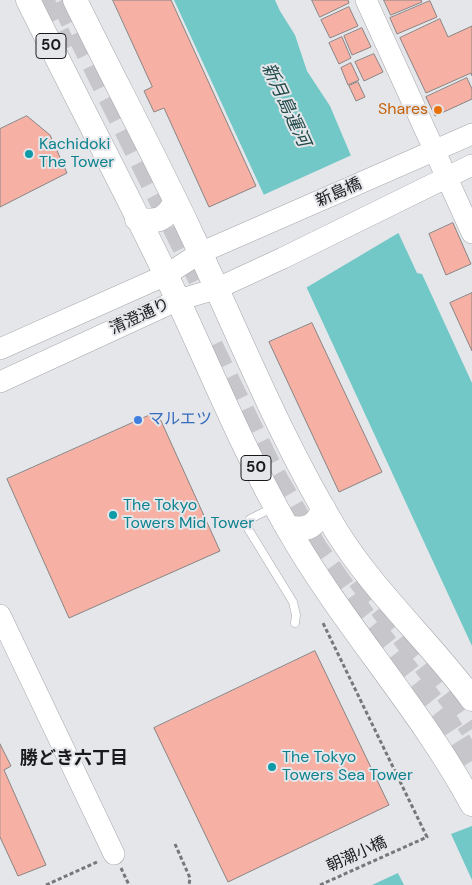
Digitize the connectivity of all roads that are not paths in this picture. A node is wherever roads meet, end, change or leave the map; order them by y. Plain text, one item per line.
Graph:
1 (21, 0) edge
2 (28, 0) edge
3 (75, 0) edge
4 (366, 0) edge
5 (73, 92) junction
6 (472, 134) edge
7 (434, 151) junction
8 (472, 165) edge
9 (446, 177) junction
10 (175, 202) junction
11 (137, 219) junction
12 (267, 226) joint
13 (472, 233) edge
14 (200, 254) junction
15 (283, 258) joint
16 (166, 275) junction
17 (216, 288) junction
18 (178, 300) junction
19 (0, 349) edge
20 (0, 382) edge
21 (276, 506) junction
22 (324, 509) junction
23 (287, 527) junction
24 (0, 615) edge
25 (295, 623) dead end
26 (472, 699) edge
27 (472, 804) edge
28 (114, 854) road end

1 - 5 main road
2 - 5 main road, 50
3 - 10 main road, 50
4 - 7 street
5 - 11 main road, 50
6 - 7 street
7 - 9 street
7 - 12 street, 新島橋
8 - 9 street
9 - 13 street
9 - 15 street, 新島橋
10 - 11 main road
10 - 14 main road, 50
11 - 16 main road, 50
12 - 14 street, 清澄通り
14 - 16 street, 清澄通り
14 - 17 main road, 50
15 - 17 street, 清澄通り
16 - 18 main road, 50
16 - 19 street, 清澄通り
17 - 18 street, 清澄通り
17 - 22 main road, 50
18 - 20 street, 清澄通り
18 - 21 main road, 50
21 - 23 main road, 50
21 - 25 lane
22 - 23 main road
22 - 26 main road, 50
23 - 27 main road, 50
24 - 28 street

